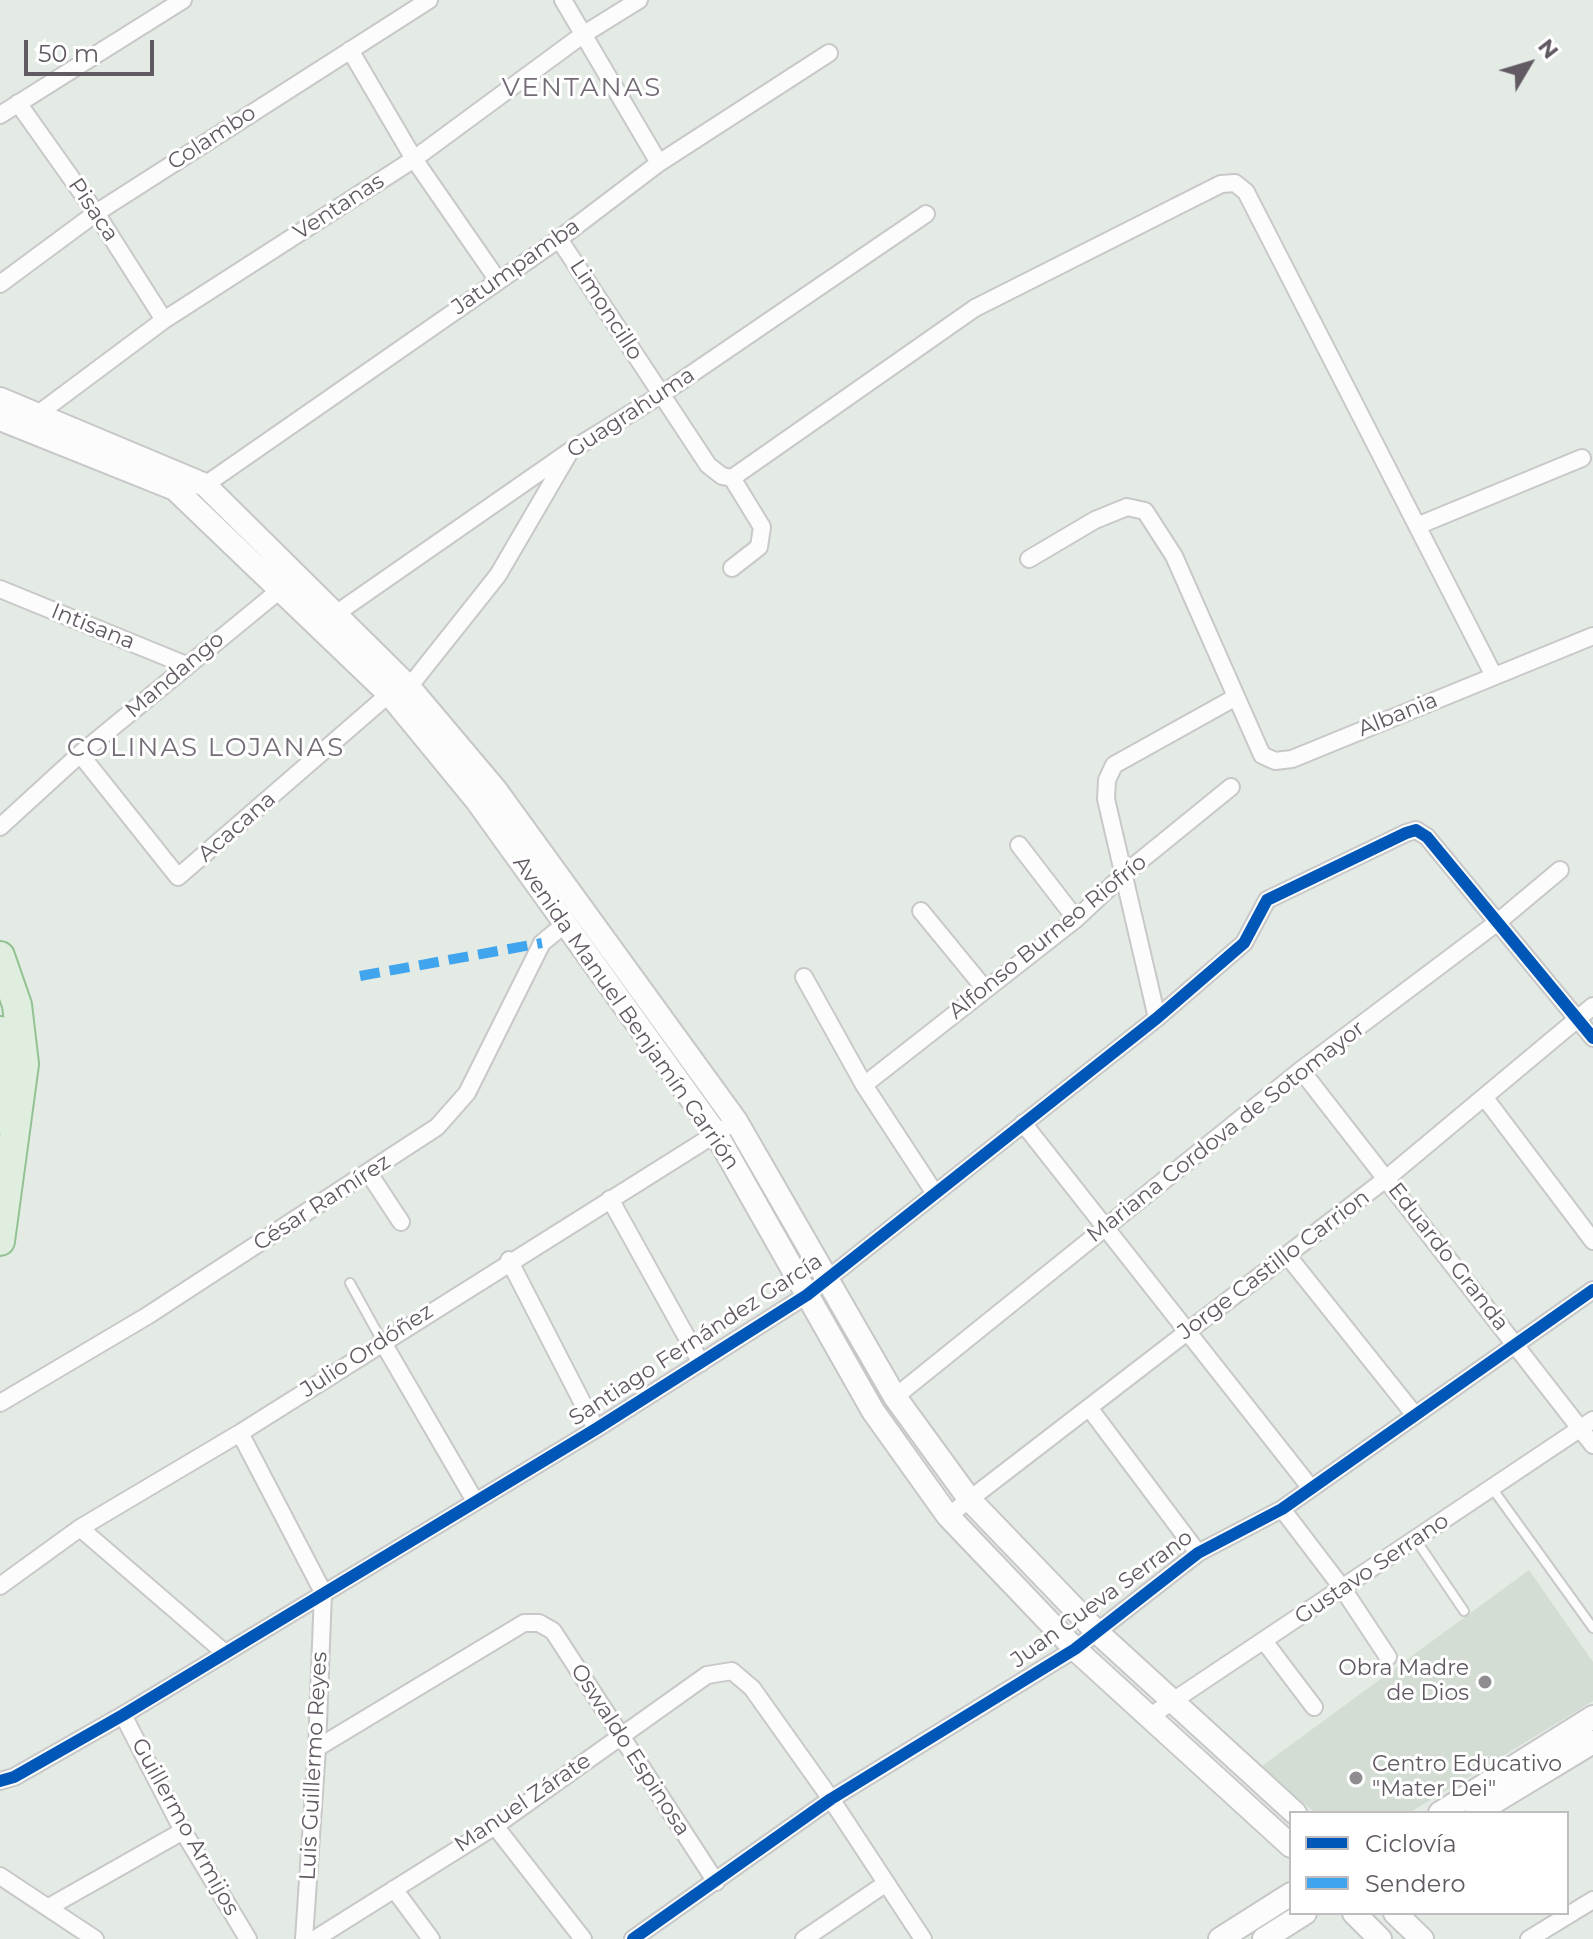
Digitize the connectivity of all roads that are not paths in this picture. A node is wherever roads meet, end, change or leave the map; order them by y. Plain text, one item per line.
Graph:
1 (183, 0) edge
2 (429, 0) edge
3 (563, 0) edge
4 (639, 0) edge
5 (581, 36) junction
6 (350, 50) junction
7 (829, 53) dead end
8 (18, 103) junction
9 (0, 115) edge
10 (414, 159) junction
11 (659, 163) junction
12 (96, 213) junction
13 (926, 214) dead end
14 (559, 239) junction
15 (497, 279) junction
16 (0, 284) edge
17 (164, 320) junction
18 (662, 394) junction
19 (0, 399) edge
20 (38, 414) junction
21 (0, 419) edge
22 (570, 451) junction
23 (1582, 458) dead end
24 (732, 478) junction
25 (205, 485) junction
26 (1417, 526) junction
27 (1029, 559) dead end
28 (732, 568) dead end
29 (0, 589) edge
30 (281, 589) junction
31 (337, 613) junction
32 (1593, 636) edge
33 (186, 665) junction
34 (1494, 676) junction
35 (401, 687) junction
36 (1236, 697) junction
37 (80, 754) junction
38 (1231, 787) dead end
39 (0, 827) edge
40 (1019, 845) dead end
41 (1560, 870) dead end
42 (1124, 874) junction
43 (921, 911) dead end
44 (1076, 919) junction
45 (1499, 921) junction
46 (565, 924) junction
47 (0, 956) edge
48 (804, 977) dead end
49 (985, 989) junction
50 (1593, 1006) edge
51 (1157, 1018) junction
52 (1578, 1019) junction
53 (0, 1031) edge
54 (1593, 1038) edge
55 (1301, 1070) junction
56 (864, 1085) junction
57 (1485, 1098) junction
58 (0, 1119) edge
59 (736, 1121) junction
60 (1023, 1123) junction
61 (715, 1132) junction
62 (368, 1172) junction
63 (1387, 1178) junction
64 (934, 1192) junction
65 (610, 1199) junction
66 (401, 1222) dead end
67 (1105, 1228) junction
68 (0, 1241) edge
69 (1593, 1241) edge
70 (1287, 1255) junction
71 (509, 1260) junction
72 (829, 1281) junction
73 (350, 1283) dead end
74 (1593, 1290) edge
75 (807, 1295) junction
76 (1185, 1333) junction
77 (382, 1341) junction
78 (1517, 1345) junction
79 (701, 1363) junction
80 (895, 1397) junction
81 (0, 1403) edge
82 (1090, 1409) junction
83 (1414, 1414) junction
84 (1587, 1424) edge
85 (596, 1429) junction
86 (240, 1433) junction
87 (1593, 1445) edge
88 (1310, 1487) junction
89 (1492, 1488) junction
90 (970, 1500) junction
91 (475, 1501) junction
92 (1282, 1509) junction
93 (948, 1516) junction
94 (80, 1528) junction
95 (1416, 1540) junction
96 (1198, 1553) junction
97 (0, 1586) edge
98 (1343, 1589) junction
99 (323, 1592) junction
100 (1464, 1611) dead end
101 (1593, 1628) edge
102 (1097, 1632) junction
103 (1264, 1641) junction
104 (1075, 1649) junction
105 (225, 1653) junction
106 (1388, 1657) dead end
107 (1170, 1701) junction
108 (1314, 1707) dead end
109 (123, 1715) junction
110 (1149, 1717) junction
111 (1593, 1717) edge
112 (619, 1737) junction
113 (1593, 1742) edge
114 (317, 1748) junction
115 (0, 1781) edge
116 (831, 1799) junction
117 (1293, 1811) edge
118 (1448, 1811) edge
119 (1479, 1811) edge
120 (495, 1826) junction
121 (183, 1831) junction
122 (1289, 1844) edge
123 (0, 1876) edge
124 (716, 1882) junction
125 (885, 1884) junction
126 (394, 1889) junction
127 (1289, 1895) edge
128 (1593, 1900) edge
129 (49, 1907) junction
130 (1302, 1915) edge
131 (1356, 1915) edge
132 (1397, 1915) edge
133 (1568, 1915) edge
134 (1569, 1915) edge
135 (95, 1939) edge
136 (248, 1939) edge
137 (304, 1939) edge
138 (315, 1939) edge
139 (431, 1939) edge
140 (583, 1939) edge
141 (633, 1939) edge
142 (804, 1939) edge
143 (923, 1939) edge
144 (1220, 1939) edge
145 (1264, 1939) edge
146 (1380, 1939) edge
147 (1422, 1939) edge
148 (1529, 1939) edge

1 - 8 street
2 - 6 street, Colambo
3 - 5 street
4 - 5 street, Ventanas
5 - 10 street, Ventanas
5 - 11 street
6 - 10 street
6 - 12 street, Colambo
7 - 11 street, Jatumpamba
8 - 9 street
8 - 12 street, Pisaca
10 - 15 street
10 - 17 street, Ventanas
11 - 14 street, Jatumpamba
12 - 16 street, Colambo
12 - 17 street, Pisaca
13 - 18 street, Guagrahuma
14 - 15 street, Jatumpamba
14 - 18 street, Limoncillo
15 - 25 street, Jatumpamba
17 - 20 street, Ventanas
18 - 22 street, Guagrahuma
18 - 24 street, Limoncillo
19 - 20 main road, Avenida Manuel Benjamín Carrión
20 - 25 main road, Avenida Manuel Benjamín Carrión
21 - 30 main road, Avenida Manuel Benjamín Carrión
22 - 31 street, Guagrahuma
22 - 35 street, Acacana
23 - 26 street
24 - 26 street
24 - 28 street, Limoncillo
25 - 31 main road, Avenida Manuel Benjamín Carrión
26 - 34 street
27 - 36 street, Albania
29 - 33 street, Intisana
30 - 33 street, Mandango
30 - 35 main road, Avenida Manuel Benjamín Carrión
31 - 35 main road, Avenida Manuel Benjamín Carrión
32 - 34 street, Albania
33 - 37 street, Mandango
34 - 36 street, Albania
35 - 37 street, Acacana
35 - 46 main road, Avenida Manuel Benjamín Carrión
35 - 59 main road, Avenida Manuel Benjamín Carrión
36 - 42 street
37 - 39 street, Mandango
38 - 42 street, Alfonso Burneo Riofrío
40 - 44 street
41 - 45 street, Mariana Cordova de Sotomayor
42 - 44 street, Alfonso Burneo Riofrío
42 - 51 street
43 - 49 street
44 - 49 street, Alfonso Burneo Riofrío
45 - 51 street, Santiago Fernández García
45 - 52 street
45 - 55 street, Mariana Cordova de Sotomayor
46 - 61 main road, Avenida Manuel Benjamín Carrión
46 - 62 street, César Ramírez
47 - 68 highway
48 - 56 street
49 - 56 street, Alfonso Burneo Riofrío
50 - 52 street, Jorge Castillo Carrion
51 - 60 street, Santiago Fernández García
52 - 54 street
52 - 57 street, Jorge Castillo Carrion
53 - 58 highway
55 - 63 street, Eduardo Granda
55 - 67 street, Mariana Cordova de Sotomayor
56 - 64 street
57 - 63 street, Jorge Castillo Carrion
57 - 69 street
59 - 61 street, Julio Ordóñez
59 - 72 main road, Avenida Manuel Benjamín Carrión
60 - 64 street, Santiago Fernández García
60 - 67 street
61 - 65 street, Julio Ordóñez
61 - 75 main road, Avenida Manuel Benjamín Carrión
62 - 66 street
62 - 81 street, César Ramírez
63 - 70 street, Jorge Castillo Carrion
63 - 78 street, Eduardo Granda
64 - 72 street, Santiago Fernández García
65 - 71 street, Julio Ordóñez
65 - 79 street
67 - 76 street
67 - 80 street, Mariana Cordova de Sotomayor
70 - 76 street, Jorge Castillo Carrion
70 - 83 street
71 - 77 street, Julio Ordóñez
71 - 85 street
72 - 75 street, Santiago Fernández García
72 - 80 main road, Avenida Manuel Benjamín Carrión
73 - 77 lane
74 - 78 street, Juan Cueva Serrano
75 - 79 street, Santiago Fernández García
75 - 93 main road, Avenida Manuel Benjamín Carrión
76 - 82 street, Jorge Castillo Carrion
76 - 88 street
77 - 86 street, Julio Ordóñez
77 - 91 street
78 - 83 street, Juan Cueva Serrano
78 - 84 street, Eduardo Granda
79 - 85 street, Santiago Fernández García
80 - 90 main road, Avenida Manuel Benjamín Carrión
82 - 90 street, Jorge Castillo Carrion
82 - 96 street
83 - 88 street, Juan Cueva Serrano
84 - 87 street, Eduardo Granda
84 - 89 street, Gustavo Serrano
85 - 91 street, Santiago Fernández García
86 - 94 street, Julio Ordóñez
86 - 99 street
88 - 92 street, Juan Cueva Serrano
89 - 95 street, Gustavo Serrano
89 - 101 lane
90 - 93 street, Jorge Castillo Carrion
90 - 102 main road, Avenida Manuel Benjamín Carrión
91 - 99 street, Santiago Fernández García
92 - 96 street, Juan Cueva Serrano
92 - 98 street
93 - 104 main road, Avenida Manuel Benjamín Carrión
94 - 97 street, Julio Ordóñez
94 - 105 street
95 - 98 street, Gustavo Serrano
95 - 100 lane
96 - 102 street, Juan Cueva Serrano
98 - 103 street, Gustavo Serrano
98 - 106 street
99 - 105 street, Santiago Fernández García
99 - 114 street, Luis Guillermo Reyes
102 - 104 street, Juan Cueva Serrano
102 - 107 main road, Avenida Manuel Benjamín Carrión
103 - 107 street, Gustavo Serrano
103 - 108 street
104 - 110 main road, Avenida Manuel Benjamín Carrión
104 - 116 street, Juan Cueva Serrano
105 - 109 street, Santiago Fernández García
107 - 110 street, Gustavo Serrano
107 - 117 main road, Avenida Manuel Benjamín Carrión
109 - 115 street, Santiago Fernández García
109 - 121 street, Guillermo Armijos
110 - 122 main road, Avenida Manuel Benjamín Carrión
111 - 118 main road
112 - 114 street, Oswaldo Espinosa
112 - 116 street, Manuel Zárate
112 - 120 street, Manuel Zárate
112 - 124 street, Oswaldo Espinosa
113 - 119 main road
114 - 137 street, Luis Guillermo Reyes
116 - 124 street, Juan Cueva Serrano
116 - 125 street
120 - 126 street, Manuel Zárate
120 - 140 street
121 - 129 street
121 - 136 street, Guillermo Armijos
123 - 129 street
124 - 141 street, Juan Cueva Serrano
125 - 142 street
125 - 143 street
126 - 138 street, Manuel Zárate
126 - 139 street
127 - 144 main road
128 - 134 street
129 - 135 street
130 - 145 main road
131 - 146 main road
132 - 147 main road
133 - 148 street

